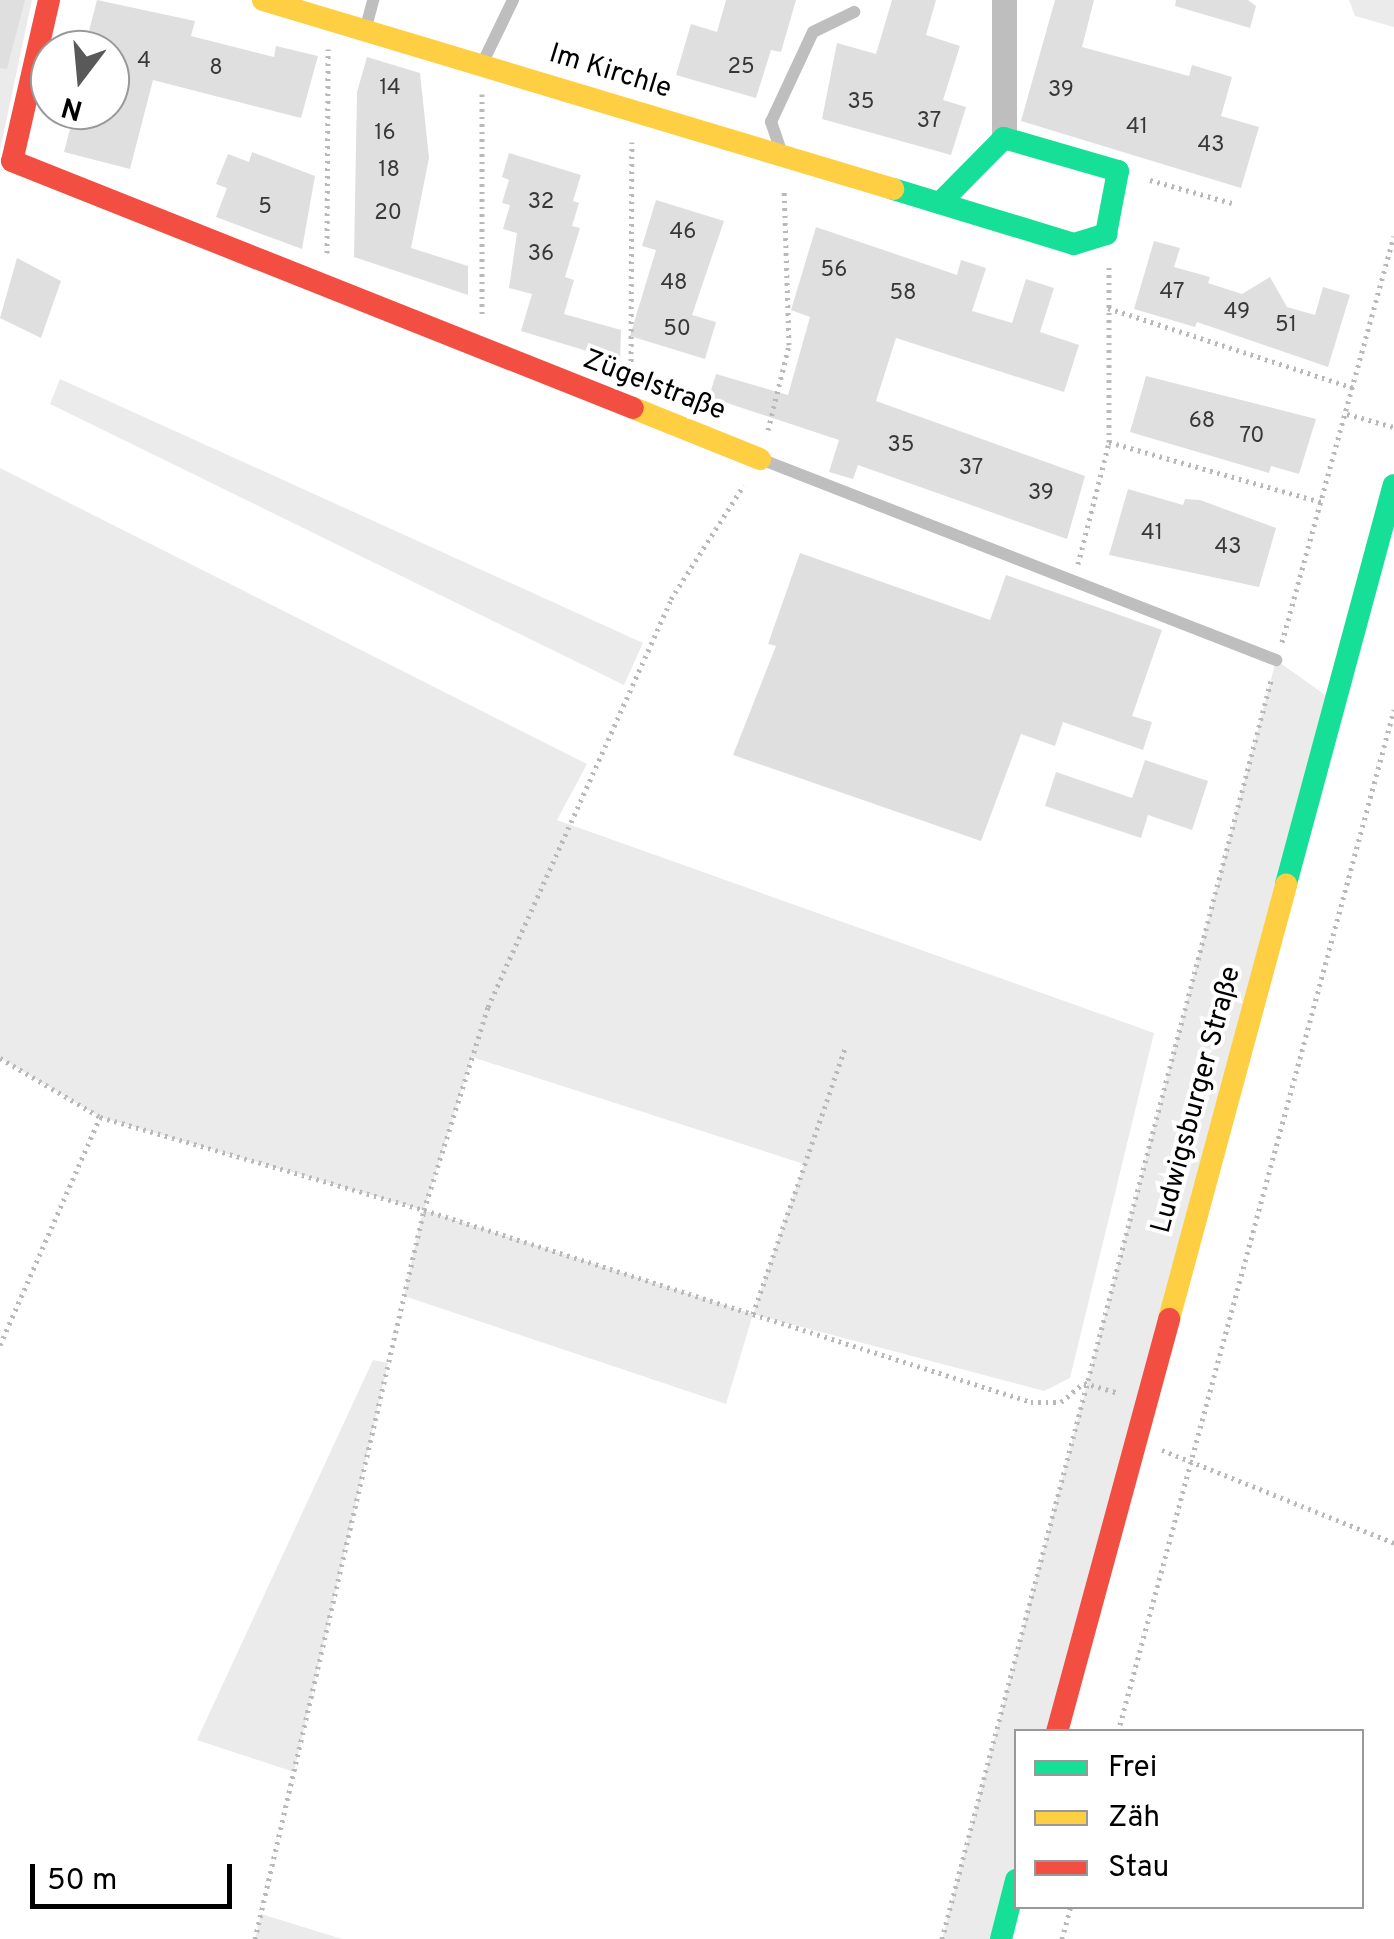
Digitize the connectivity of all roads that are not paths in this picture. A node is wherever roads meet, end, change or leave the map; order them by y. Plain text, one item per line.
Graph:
1 (49, 0) edge
2 (263, 0) edge
3 (374, 0) edge
4 (513, 0) edge
5 (1004, 0) edge
6 (854, 12) dead end
7 (365, 29) junction
8 (482, 64) junction
9 (1004, 138) junction
10 (782, 155) junction
11 (940, 203) junction
12 (760, 458) joint
13 (1394, 485) edge
14 (1276, 660) road end
15 (1058, 1729) edge
16 (1014, 1887) edge
17 (1000, 1939) edge

1 - 12 street, Zügelstraße
2 - 7 street, Im Kirchle
3 - 7 lane
4 - 8 lane
5 - 9 street
6 - 10 lane
7 - 8 street, Im Kirchle
8 - 10 street, Im Kirchle
9 - 11 street
9 - 11 street, Im Kirchle
10 - 11 street, Im Kirchle
12 - 14 lane, Zügelstraße
13 - 15 street, Ludwigsburger Straße
16 - 17 street

